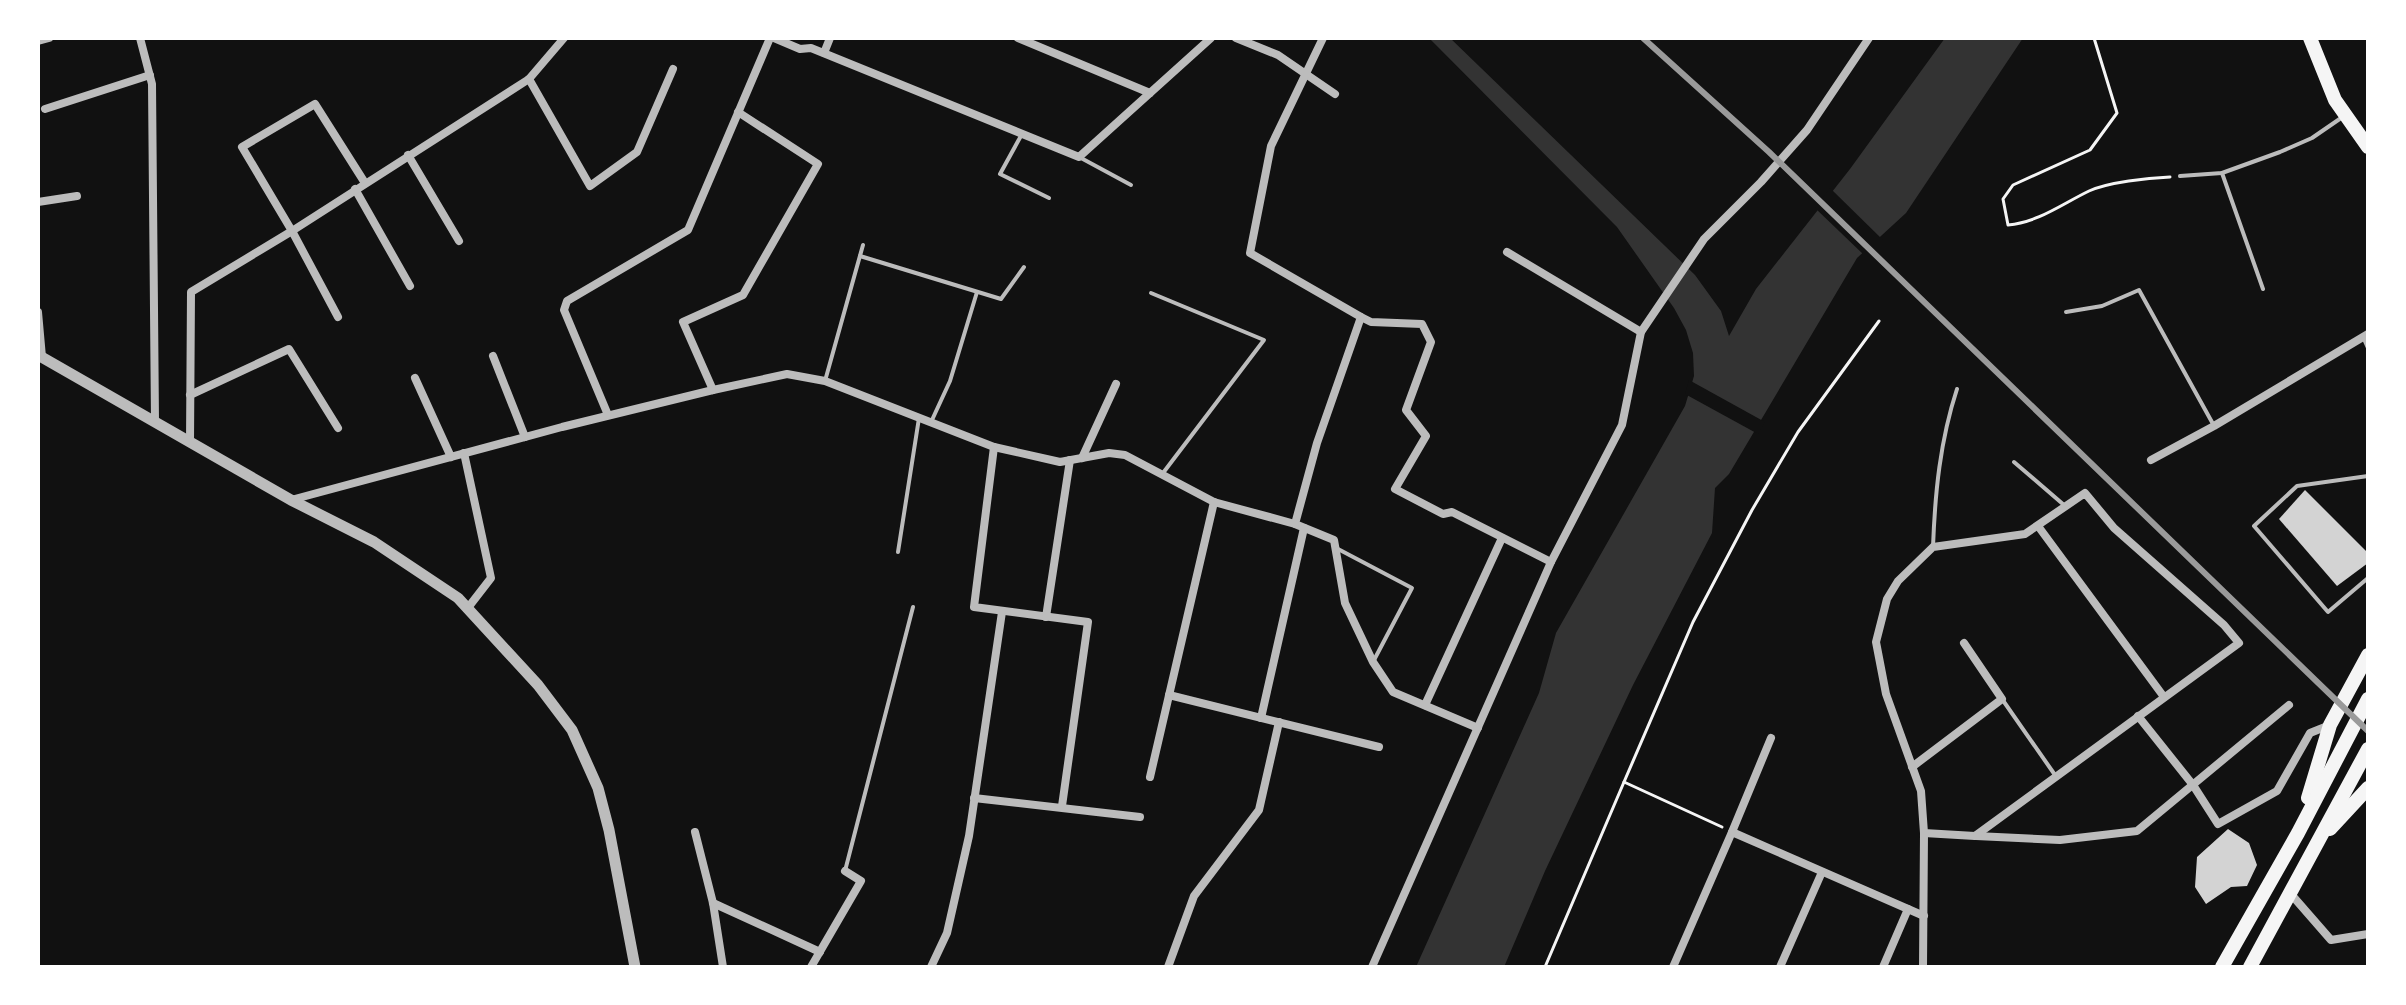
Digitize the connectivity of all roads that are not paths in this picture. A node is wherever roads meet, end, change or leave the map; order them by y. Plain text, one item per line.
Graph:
1 (49, 38) edge
2 (140, 38) edge
3 (564, 38) edge
4 (772, 38) edge
5 (830, 38) edge
6 (1018, 38) edge
7 (1211, 38) edge
8 (1236, 38) edge
9 (1323, 38) edge
10 (1869, 38) edge
11 (2310, 38) edge
12 (38, 41) edge
13 (824, 53) junction
14 (673, 69) dead end
15 (1306, 74) junction
16 (150, 75) junction
17 (529, 79) junction
18 (1150, 93) junction
19 (1335, 94) dead end
20 (45, 109) dead end
21 (738, 112) junction
22 (2345, 115) junction
23 (1022, 134) junction
24 (2368, 147) edge
25 (408, 155) junction
26 (1079, 157) junction
27 (2222, 173) junction
28 (2180, 176) road end
29 (365, 183) junction
30 (1131, 185) dead end
31 (355, 189) junction
32 (77, 196) dead end
33 (1049, 198) dead end
34 (38, 202) edge
35 (292, 231) junction
36 (459, 241) dead end
37 (863, 245) dead end
38 (1507, 252) dead end
39 (860, 256) junction
40 (1024, 267) dead end
41 (410, 286) dead end
42 (2263, 289) dead end
43 (977, 292) junction
44 (1151, 293) dead end
45 (38, 312) edge
46 (2066, 312) dead end
47 (338, 317) dead end
48 (1361, 317) junction
49 (1641, 332) junction
50 (2366, 335) edge
51 (2368, 348) edge
52 (40, 356) edge
53 (493, 356) dead end
54 (415, 378) dead end
55 (825, 381) junction
56 (1116, 384) dead end
57 (1957, 389) dead end
58 (713, 390) junction
59 (190, 395) junction
60 (608, 415) junction
61 (919, 418) junction
62 (155, 422) junction
63 (931, 423) junction
64 (2214, 426) junction
65 (338, 428) dead end
66 (525, 437) junction
67 (190, 442) junction
68 (994, 447) junction
69 (464, 453) junction
70 (451, 457) junction
71 (1082, 458) junction
72 (1070, 460) junction
73 (2151, 460) dead end
74 (2014, 462) dead end
75 (1162, 475) junction
76 (2368, 476) edge
77 (291, 500) junction
78 (1214, 502) junction
79 (2066, 507) junction
80 (1295, 524) junction
81 (2038, 526) junction
82 (1304, 528) junction
83 (1502, 538) junction
84 (1933, 547) junction
85 (1336, 548) junction
86 (898, 552) dead end
87 (1551, 562) junction
88 (2368, 578) edge
89 (913, 607) dead end
90 (467, 609) junction
91 (1002, 612) junction
92 (1046, 617) junction
93 (1964, 643) dead end
94 (2368, 655) edge
95 (1373, 662) junction
96 (1169, 695) junction
97 (2164, 697) junction
98 (2002, 699) junction
99 (2368, 699) edge
100 (1425, 705) junction
101 (2289, 705) dead end
102 (2138, 716) junction
103 (1261, 718) junction
104 (2333, 720) junction
105 (1279, 722) junction
106 (1478, 728) junction
107 (1771, 738) dead end
108 (1379, 747) dead end
109 (2368, 749) edge
110 (1912, 767) junction
111 (2055, 775) junction
112 (1150, 777) dead end
113 (2193, 785) junction
114 (2368, 788) edge
115 (974, 798) junction
116 (1062, 806) junction
117 (1140, 817) dead end
118 (695, 832) dead end
119 (1732, 832) junction
120 (1924, 833) junction
121 (2298, 833) junction
122 (1975, 836) junction
123 (2316, 844) junction
124 (845, 871) joint
125 (1822, 872) junction
126 (2290, 893) junction
127 (713, 903) junction
128 (1908, 909) junction
129 (1924, 916) junction
130 (2368, 934) edge
131 (820, 952) junction
132 (635, 967) edge
133 (723, 967) edge
134 (811, 967) edge
135 (931, 967) edge
136 (1168, 967) edge
137 (1372, 967) edge
138 (1673, 967) edge
139 (1780, 967) edge
140 (1883, 967) edge
141 (1923, 967) edge
142 (2222, 967) edge
143 (2250, 967) edge

1 - 12 street
2 - 16 street
3 - 17 street
4 - 13 street
4 - 21 street
5 - 13 street
6 - 18 street
7 - 18 street
8 - 15 street
9 - 15 street
10 - 49 street
11 - 22 highway
13 - 23 street
14 - 17 street
15 - 19 street
15 - 48 street
16 - 20 street
16 - 62 street
17 - 25 street
18 - 26 street
21 - 58 street
21 - 60 street
22 - 24 highway
22 - 27 lane
23 - 26 street
23 - 33 lane
25 - 29 street
25 - 36 street
26 - 30 lane
27 - 28 lane
27 - 42 lane
29 - 31 street
29 - 35 street
31 - 35 street
31 - 41 street
32 - 34 street
35 - 47 street
35 - 59 street
37 - 39 lane
38 - 49 street
39 - 43 lane
39 - 55 lane
40 - 43 lane
43 - 63 lane
44 - 75 lane
45 - 52 street
46 - 64 lane
48 - 80 street
48 - 83 street
49 - 87 street
50 - 51 lane
50 - 64 street
52 - 62 street
53 - 66 street
54 - 70 street
55 - 58 street
55 - 61 street
56 - 71 street
57 - 84 lane
58 - 60 street
59 - 65 street
59 - 67 street
60 - 66 street
61 - 63 street
61 - 86 lane
62 - 67 street
63 - 68 street
64 - 73 street
66 - 69 street
67 - 77 street
68 - 72 street
68 - 91 street
69 - 70 street
69 - 90 street
70 - 77 street
71 - 72 street
71 - 75 street
72 - 92 street
74 - 79 lane
75 - 78 street
76 - 88 lane
77 - 90 street
78 - 80 street
78 - 96 street
79 - 81 street
79 - 97 street
80 - 82 street
81 - 84 street
81 - 97 street
82 - 85 street
82 - 103 street
83 - 87 street
83 - 100 street
84 - 110 street
85 - 95 street
85 - 95 lane
87 - 106 street
89 - 124 lane
90 - 132 street
91 - 92 street
91 - 115 street
92 - 116 street
93 - 98 street
94 - 104 highway
95 - 100 street
96 - 103 street
96 - 112 street
97 - 102 street
98 - 110 street
98 - 111 lane
99 - 121 highway
100 - 106 street
101 - 113 street
102 - 111 street
102 - 113 street
103 - 105 street
104 - 113 street
104 - 121 highway
105 - 108 street
105 - 136 street
106 - 137 street
107 - 119 street
109 - 123 highway
110 - 120 street
111 - 122 street
113 - 122 street
114 - 123 highway
115 - 116 street
115 - 135 street
116 - 117 street
118 - 127 street
119 - 125 street
119 - 138 street
120 - 122 street
120 - 129 street
121 - 142 highway
123 - 126 highway
124 - 131 street
125 - 128 street
125 - 139 street
126 - 130 street
126 - 143 highway
127 - 131 street
127 - 133 street
128 - 129 street
128 - 140 street
129 - 141 street
131 - 134 street

